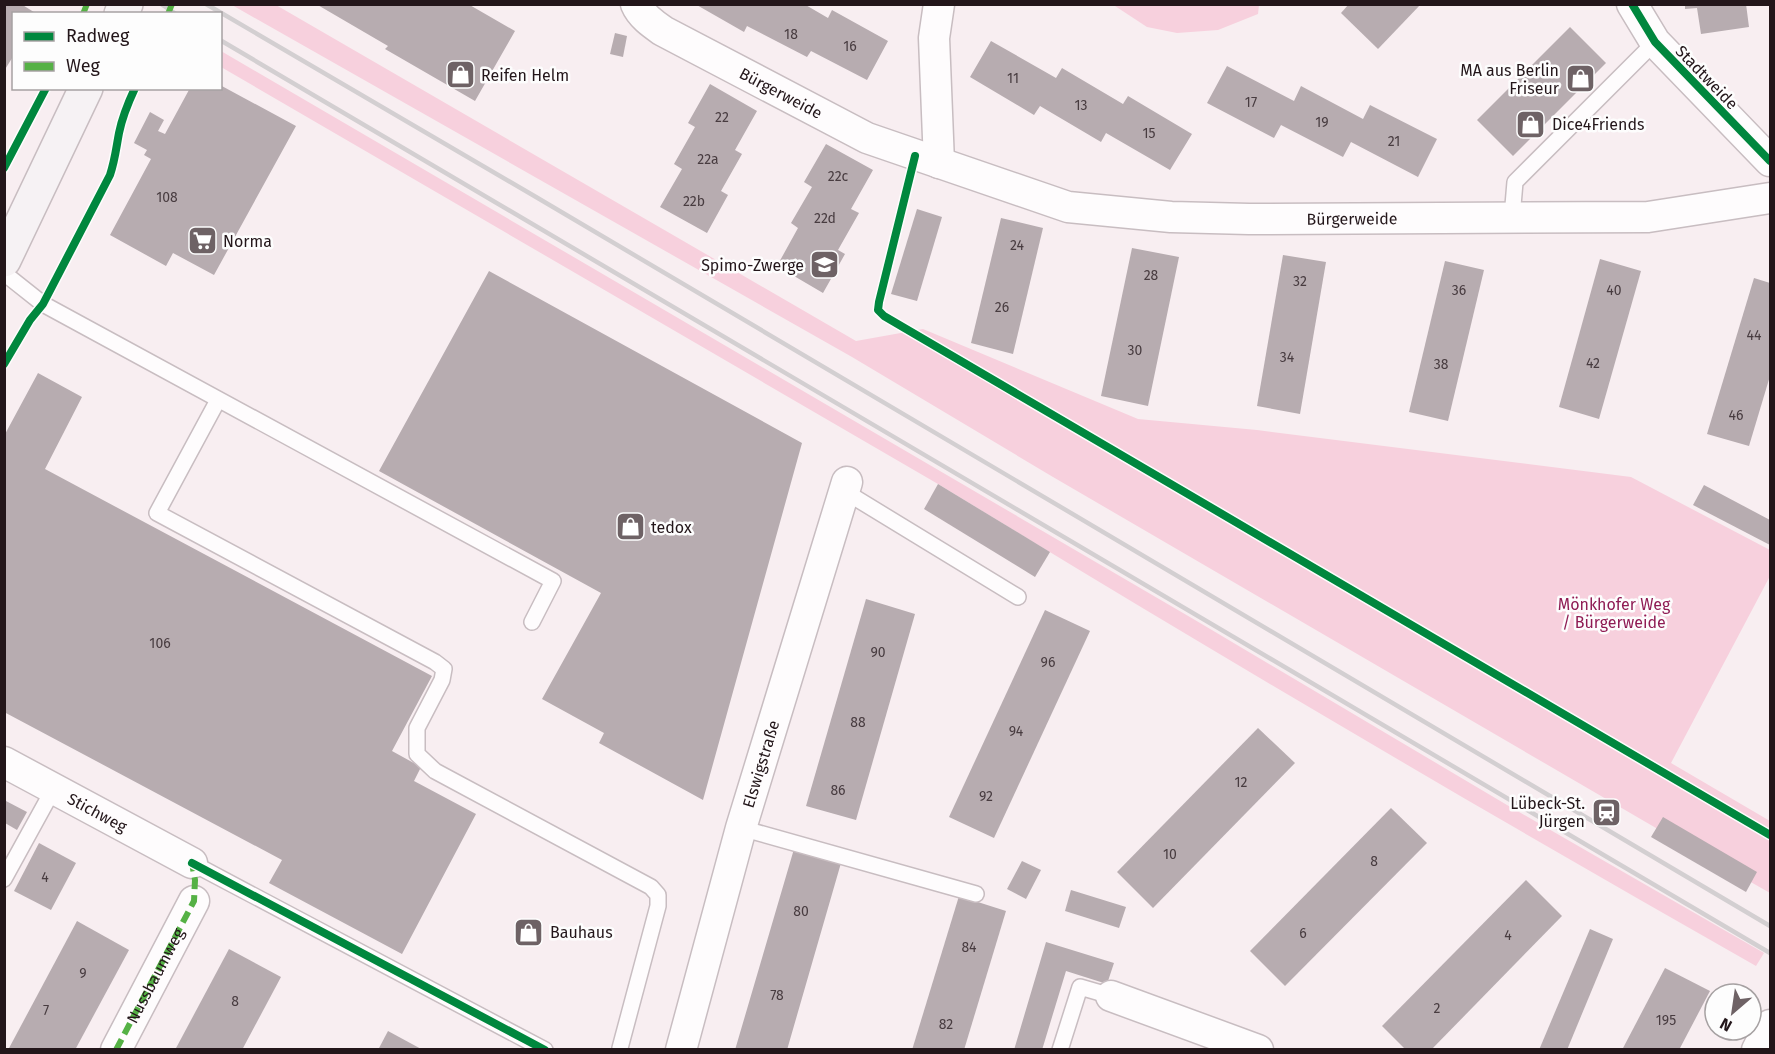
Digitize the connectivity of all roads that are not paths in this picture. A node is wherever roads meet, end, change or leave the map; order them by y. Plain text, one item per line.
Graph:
1 (636, 4) edge
2 (939, 4) edge
3 (1632, 4) edge
4 (1655, 42) junction
5 (85, 90) edge
6 (1770, 161) edge
7 (939, 163) junction
8 (1770, 198) edge
9 (1512, 217) junction
10 (4, 260) edge
11 (4, 273) edge
12 (218, 399) junction
13 (846, 486) joint
14 (1018, 597) dead end
15 (532, 622) dead end
16 (4, 762) edge
17 (54, 788) junction
18 (741, 828) junction
19 (192, 863) joint
20 (4, 879) edge
21 (976, 894) dead end
22 (194, 901) dead end
23 (1111, 996) joint
24 (1770, 1025) edge
25 (620, 1048) dead end
26 (116, 1050) edge
27 (545, 1050) edge
28 (681, 1050) edge
29 (1060, 1050) edge
30 (1258, 1050) edge
31 (1757, 1050) edge

1 - 7 street, Bürgerweide
2 - 7 street
3 - 4 street, Stadtweide
4 - 6 street, Stadtweide
4 - 9 lane
5 - 10 main road
7 - 9 street, Bürgerweide
8 - 9 street, Bürgerweide
11 - 12 lane
12 - 15 lane
12 - 25 lane
13 - 14 lane
13 - 18 street, Elswigstraße
16 - 17 street, Stichweg
17 - 19 street, Stichweg
17 - 20 lane
18 - 21 lane
18 - 28 street, Elswigstraße
19 - 27 lane
22 - 26 street, Nussbaumweg
23 - 29 lane
23 - 30 street
24 - 31 street

